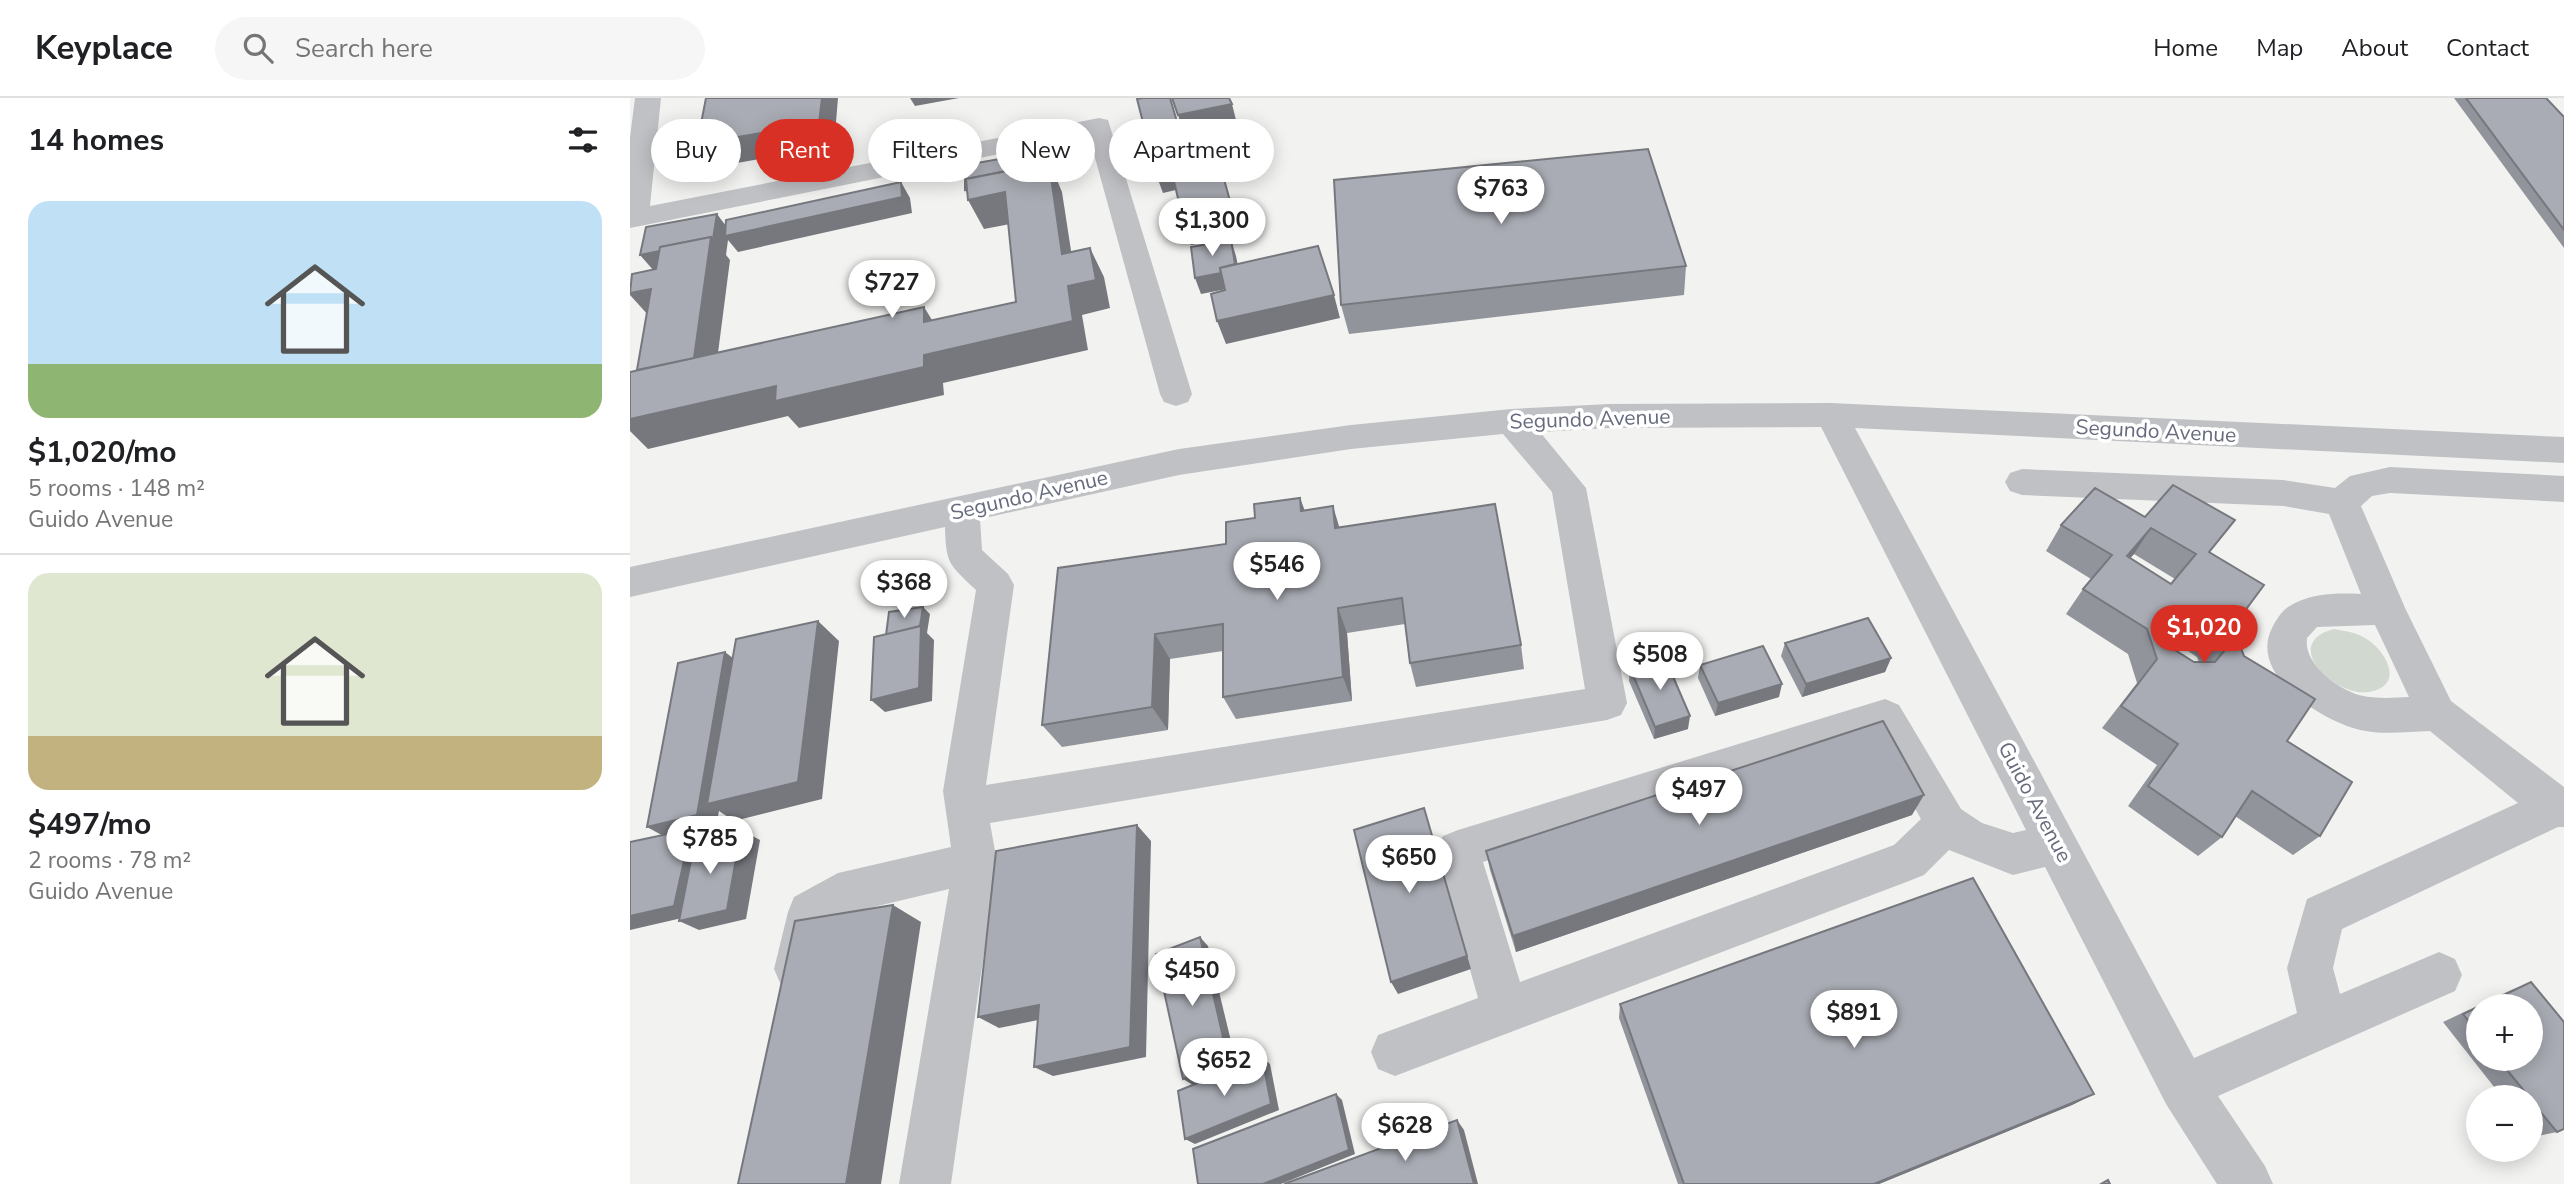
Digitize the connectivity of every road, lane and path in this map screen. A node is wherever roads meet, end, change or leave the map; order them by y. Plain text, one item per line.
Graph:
1 (648, 98) edge
2 (632, 218) edge
3 (1176, 394) dead end
4 (1831, 415) junction
5 (1511, 421) junction
6 (2564, 450) edge
7 (2022, 482) dead end
8 (2564, 489) edge
9 (2342, 503) junction
10 (962, 510) junction
11 (630, 582) edge
12 (2387, 610) junction
13 (2437, 713) junction
14 (2559, 807) edge
15 (965, 808) junction
16 (1946, 823) junction
17 (2056, 844) junction
18 (975, 862) junction
19 (2439, 975) dead end
20 (789, 1007) edge
21 (1504, 1010) junction
22 (2324, 1026) junction
23 (1395, 1052) dead end
24 (2183, 1087) junction
25 (925, 1184) edge
26 (2247, 1184) edge

1 - 2 street
2 - 3 street
4 - 5 street, Segundo Avenue
4 - 6 street, Segundo Avenue
4 - 17 street, Guido Avenue
5 - 10 street, Segundo Avenue
5 - 15 street
7 - 9 street
8 - 9 street
9 - 12 street
10 - 11 street, Segundo Avenue
10 - 15 street
12 - 13 street
12 - 13 street
13 - 14 street
14 - 22 street
15 - 18 street
16 - 17 street
16 - 21 street
16 - 21 street
17 - 24 street, Guido Avenue
18 - 20 street
18 - 25 street
19 - 22 street
21 - 23 street
22 - 24 street
24 - 26 street, Guido Avenue

